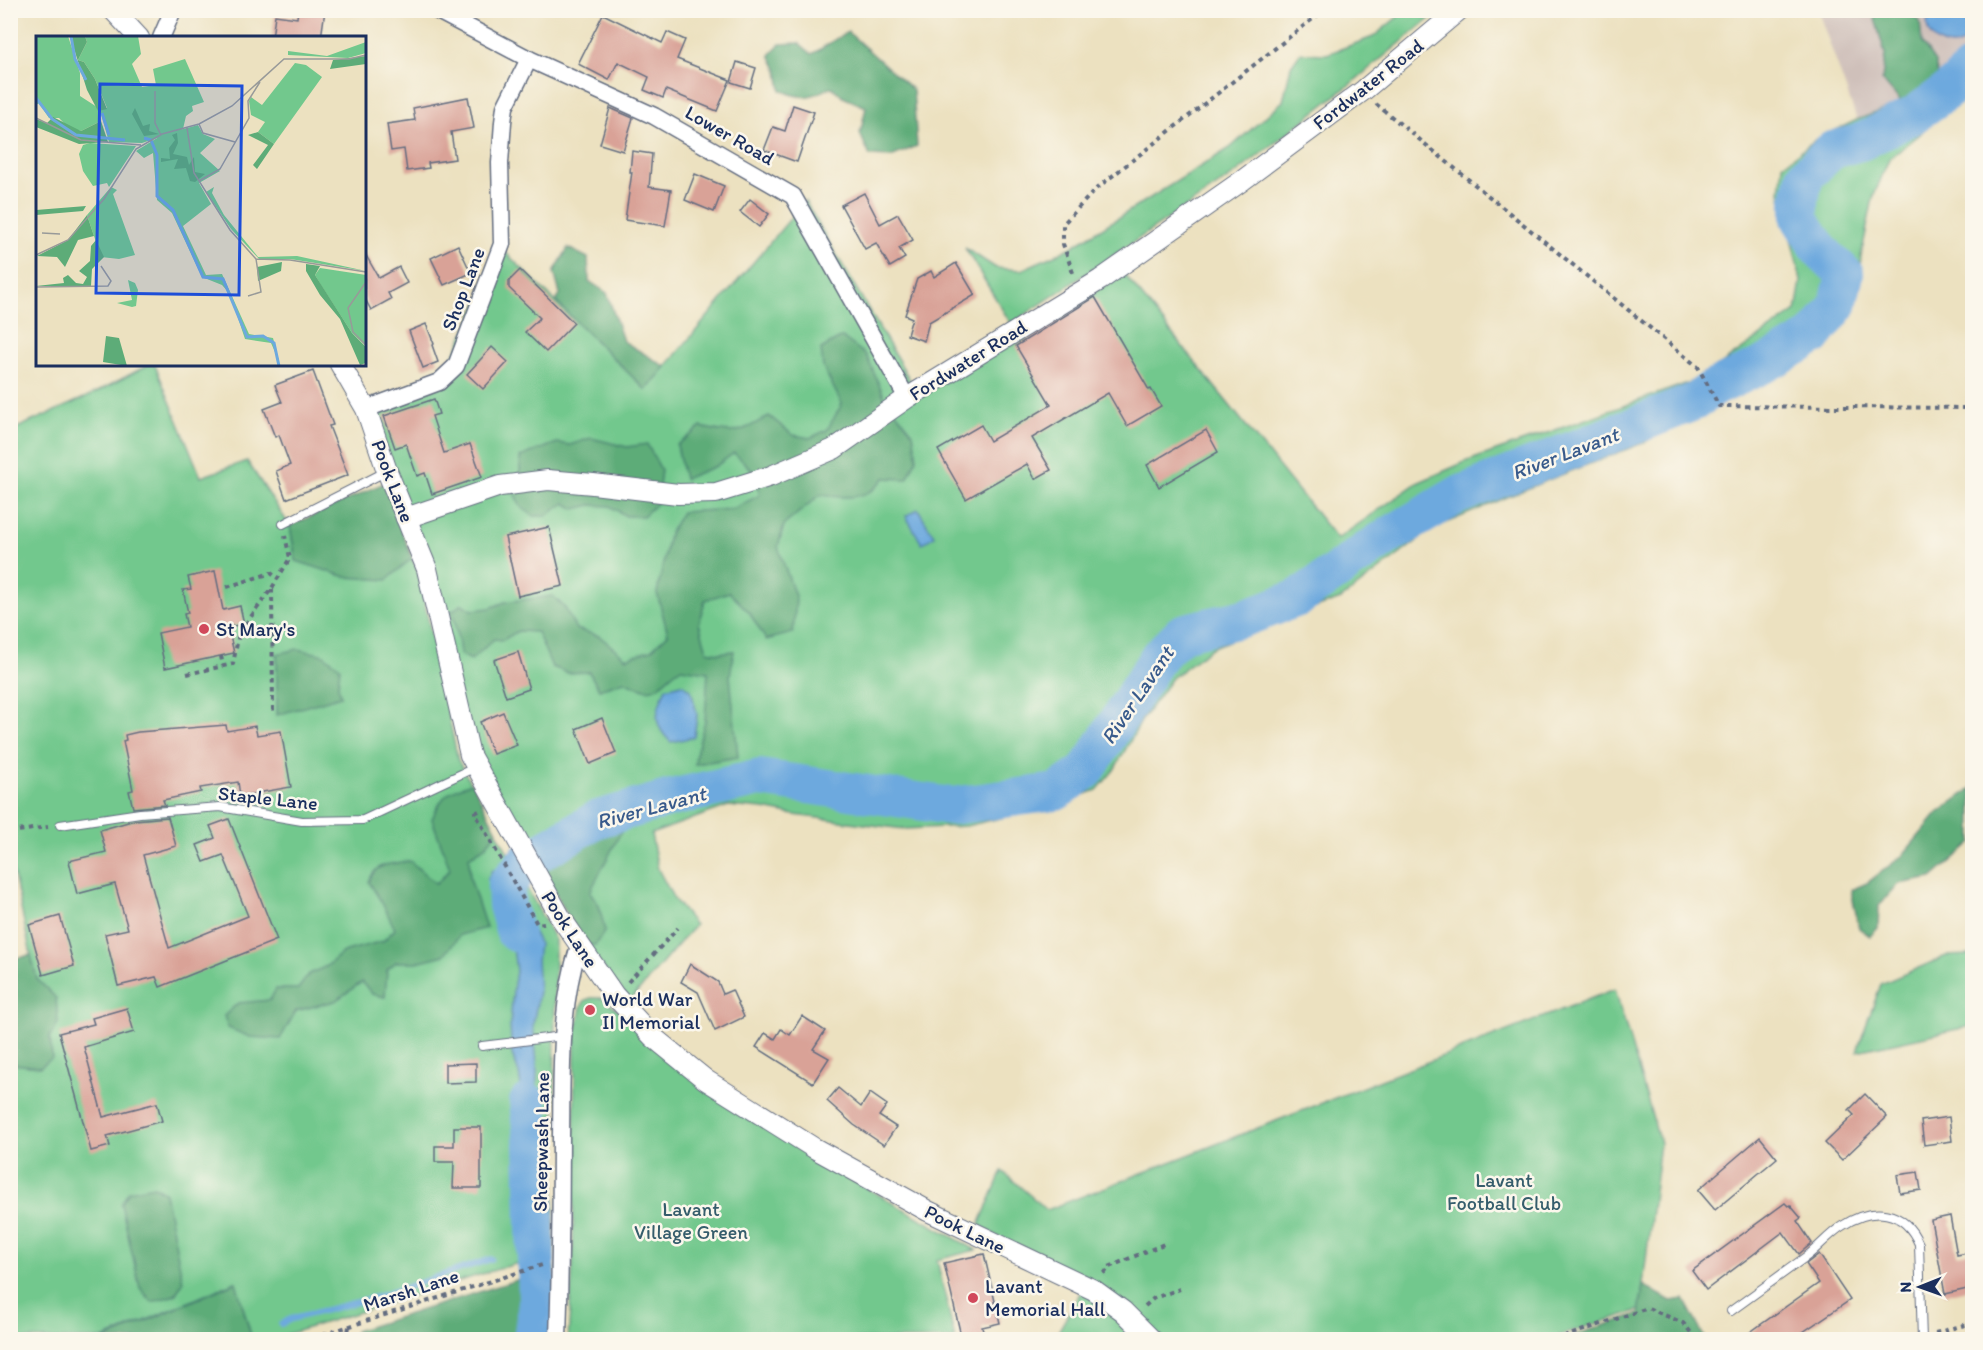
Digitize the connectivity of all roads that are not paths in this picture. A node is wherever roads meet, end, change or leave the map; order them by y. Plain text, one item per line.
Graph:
1 (113, 10) edge
2 (173, 10) edge
3 (436, 10) edge
4 (1460, 10) edge
5 (137, 36) edge
6 (162, 36) edge
7 (529, 59) junction
8 (341, 366) edge
9 (906, 398) junction
10 (366, 409) junction
11 (387, 471) junction
12 (406, 518) junction
13 (283, 524) road end
14 (476, 767) junction
15 (60, 825) road end
16 (579, 946) junction
17 (563, 1036) junction
18 (482, 1046) dead end
19 (1731, 1311) dead end
20 (1925, 1337) edge
21 (558, 1340) edge
22 (1152, 1340) edge

1 - 5 street
2 - 6 street
3 - 7 street, Lower Road
4 - 9 street, Fordwater Road
7 - 9 street, Lower Road
7 - 10 street, Shop Lane
8 - 10 street, Pook Lane
9 - 12 street, Fordwater Road
10 - 11 street, Pook Lane
11 - 12 street, Pook Lane
11 - 13 lane
12 - 14 street, Pook Lane
14 - 15 lane, Staple Lane
14 - 16 street, Pook Lane
16 - 17 street, Sheepwash Lane
16 - 22 street, Pook Lane
17 - 18 lane
17 - 21 street, Sheepwash Lane
19 - 20 lane

